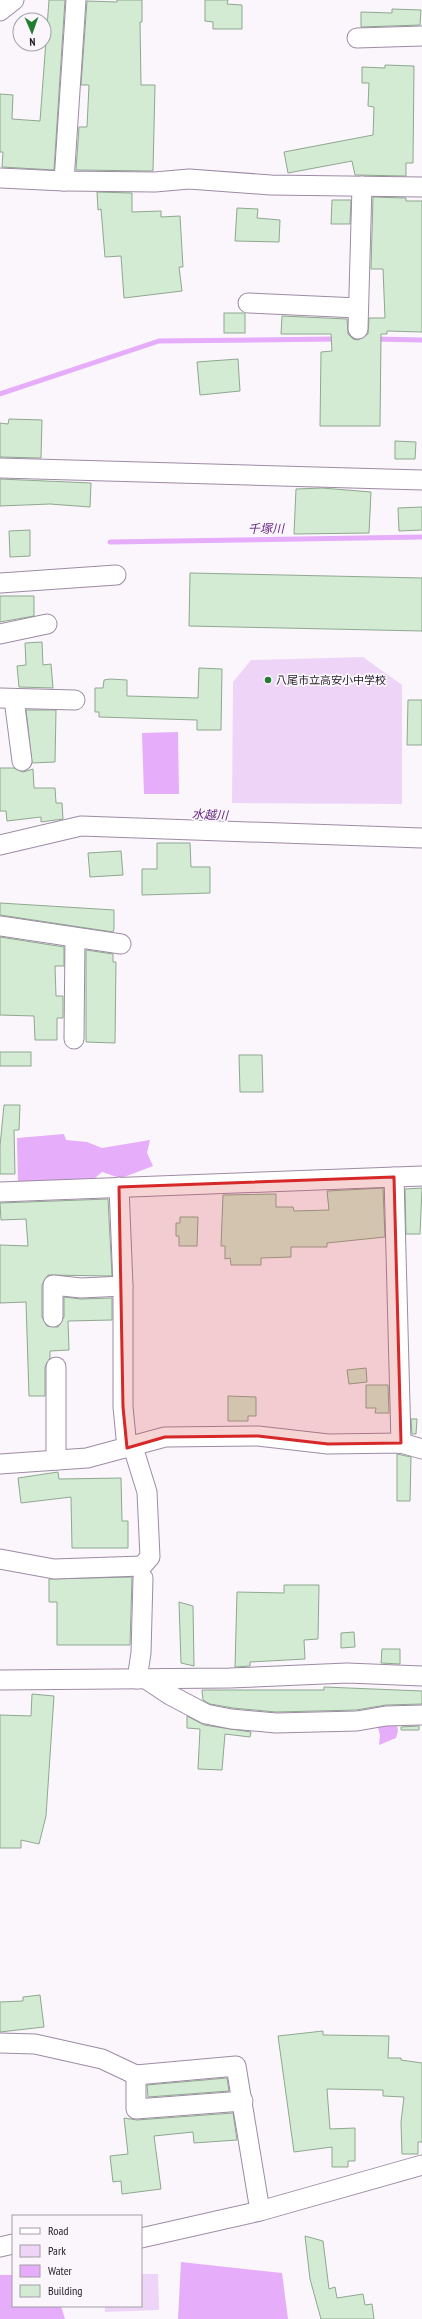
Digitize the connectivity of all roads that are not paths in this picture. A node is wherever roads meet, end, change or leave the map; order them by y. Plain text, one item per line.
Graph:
1 (14, 0) edge
2 (76, 0) edge
3 (0, 11) edge
4 (422, 36) edge
5 (357, 38) dead end
6 (0, 178) edge
7 (64, 181) junction
8 (362, 186) junction
9 (422, 187) edge
10 (248, 303) dead end
11 (358, 308) junction
12 (358, 329) dead end
13 (0, 468) edge
14 (422, 480) edge
15 (116, 575) dead end
16 (0, 583) edge
17 (47, 624) dead end
18 (0, 634) edge
19 (7, 698) edge
20 (75, 700) dead end
21 (22, 761) dead end
22 (422, 838) edge
23 (0, 845) edge
24 (0, 926) edge
25 (75, 938) junction
26 (120, 944) dead end
27 (74, 1039) dead end
28 (422, 1176) edge
29 (394, 1177) junction
30 (119, 1187) junction
31 (0, 1192) edge
32 (122, 1286) junction
33 (53, 1317) dead end
34 (56, 1367) dead end
35 (402, 1443) junction
36 (130, 1448) junction
37 (422, 1449) edge
38 (56, 1460) junction
39 (0, 1464) edge
40 (0, 1559) edge
41 (143, 1578) dead end
42 (422, 1676) edge
43 (142, 1679) junction
44 (0, 1680) edge
45 (422, 1715) edge
46 (0, 2043) edge
47 (136, 2075) junction
48 (243, 2101) junction
49 (422, 2165) edge
50 (260, 2211) junction
51 (142, 2238) edge
52 (12, 2244) edge
53 (0, 2247) edge

1 - 3 street
2 - 7 street
4 - 5 street
6 - 7 street
7 - 8 street
8 - 9 street
8 - 11 street
10 - 11 street
11 - 12 street
13 - 14 street
15 - 16 street
17 - 18 street
19 - 20 street
19 - 21 street
22 - 23 street
24 - 25 street
25 - 26 street
25 - 27 street
28 - 29 street
29 - 30 street
29 - 35 street
30 - 31 street
30 - 32 street
32 - 33 street
32 - 36 street
34 - 38 street
35 - 36 street
35 - 37 street
36 - 38 street
36 - 40 street
38 - 39 street
41 - 43 street
42 - 43 street
43 - 44 street
43 - 45 street
46 - 47 street
47 - 48 street
47 - 48 street
48 - 50 street
49 - 50 street
50 - 51 street
52 - 53 street

